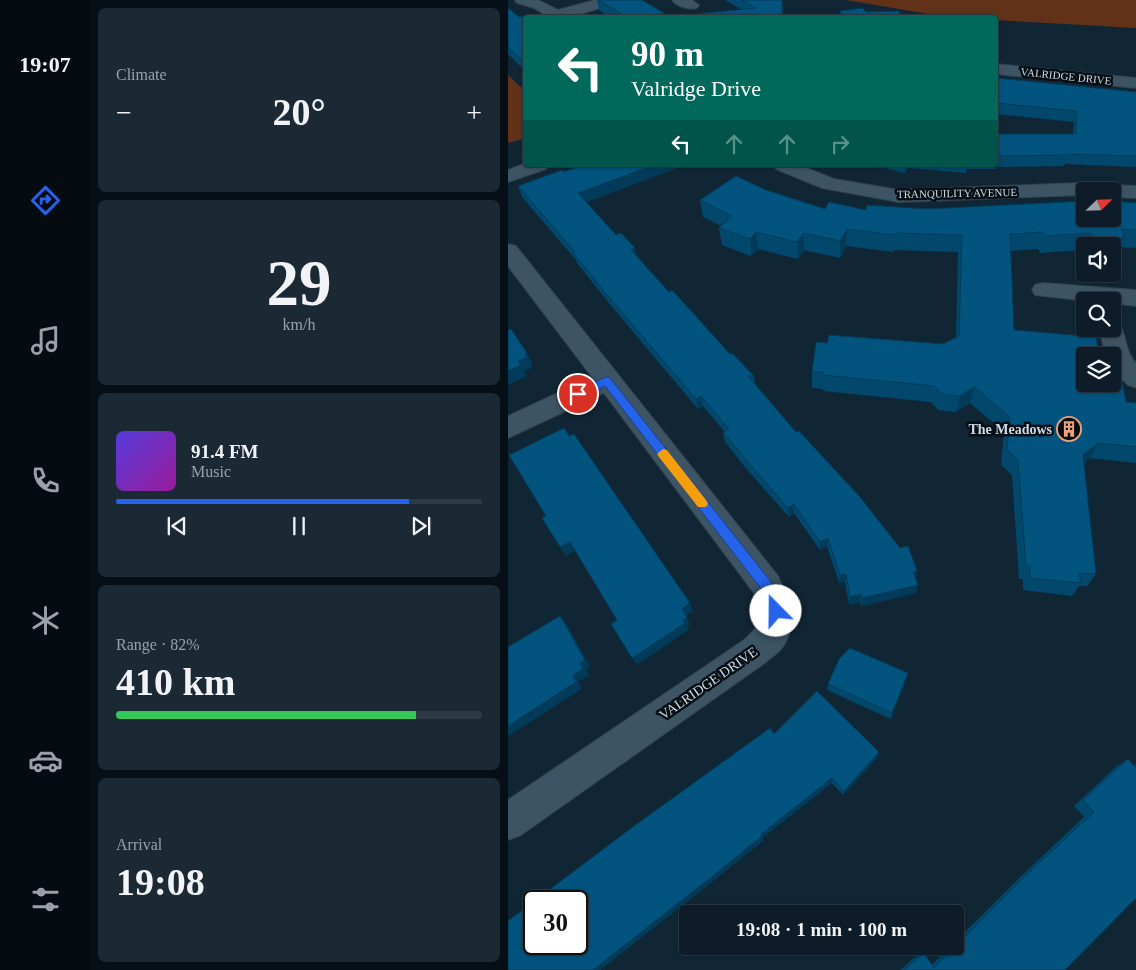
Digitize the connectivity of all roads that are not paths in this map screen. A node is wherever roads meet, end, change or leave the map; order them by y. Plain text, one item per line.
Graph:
1 (522, 0) edge
2 (611, 0) edge
3 (558, 15) edge
4 (563, 15) edge
5 (998, 69) edge
6 (1136, 82) edge
7 (533, 167) edge
8 (788, 167) edge
9 (508, 176) edge
10 (1136, 192) edge
11 (508, 251) edge
12 (1043, 290) dead end
13 (1076, 294) edge
14 (1121, 298) edge
15 (1136, 298) edge
16 (1114, 337) edge
17 (1136, 379) edge
18 (606, 381) junction
19 (508, 428) edge
20 (508, 822) edge

1 - 3 street
2 - 4 street
5 - 6 street, VALRIDGE DRIVE
7 - 9 street
8 - 10 street, TRANQUILITY AVENUE
11 - 18 street, VALRIDGE DRIVE
12 - 13 street
14 - 15 street
16 - 17 street
18 - 19 street
18 - 20 street, VALRIDGE DRIVE

